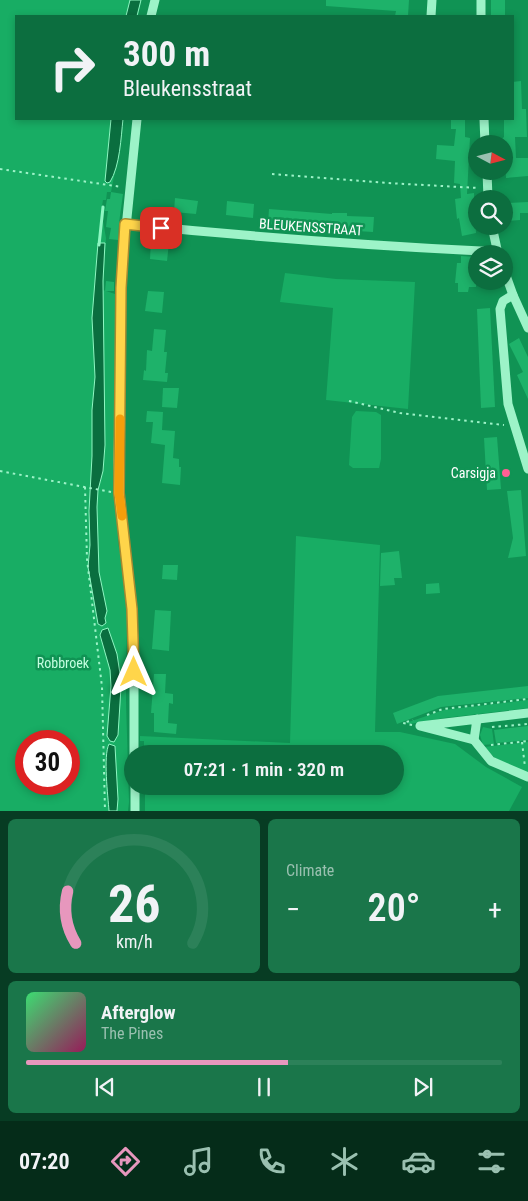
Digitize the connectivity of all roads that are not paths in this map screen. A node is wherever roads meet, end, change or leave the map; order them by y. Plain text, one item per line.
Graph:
1 (155, 0) edge
2 (432, 0) edge
3 (481, 0) edge
4 (151, 15) edge
5 (431, 15) edge
6 (481, 15) edge
7 (137, 120) edge
8 (484, 120) edge
9 (485, 135) edge
10 (125, 224) junction
11 (468, 250) edge
12 (511, 290) edge
13 (513, 295) junction
14 (528, 328) edge
15 (528, 469) edge
16 (528, 713) edge
17 (478, 719) junction
18 (477, 743) junction
19 (134, 745) edge
20 (527, 777) edge
21 (136, 795) edge
22 (135, 811) edge

1 - 4 street
2 - 5 street
3 - 6 street
7 - 10 street
8 - 9 street
10 - 11 street, BLEUKENSSTRAAT
10 - 19 street
12 - 13 street
13 - 14 street
13 - 15 street
16 - 17 street
17 - 18 street
17 - 18 street
18 - 20 street
21 - 22 street

